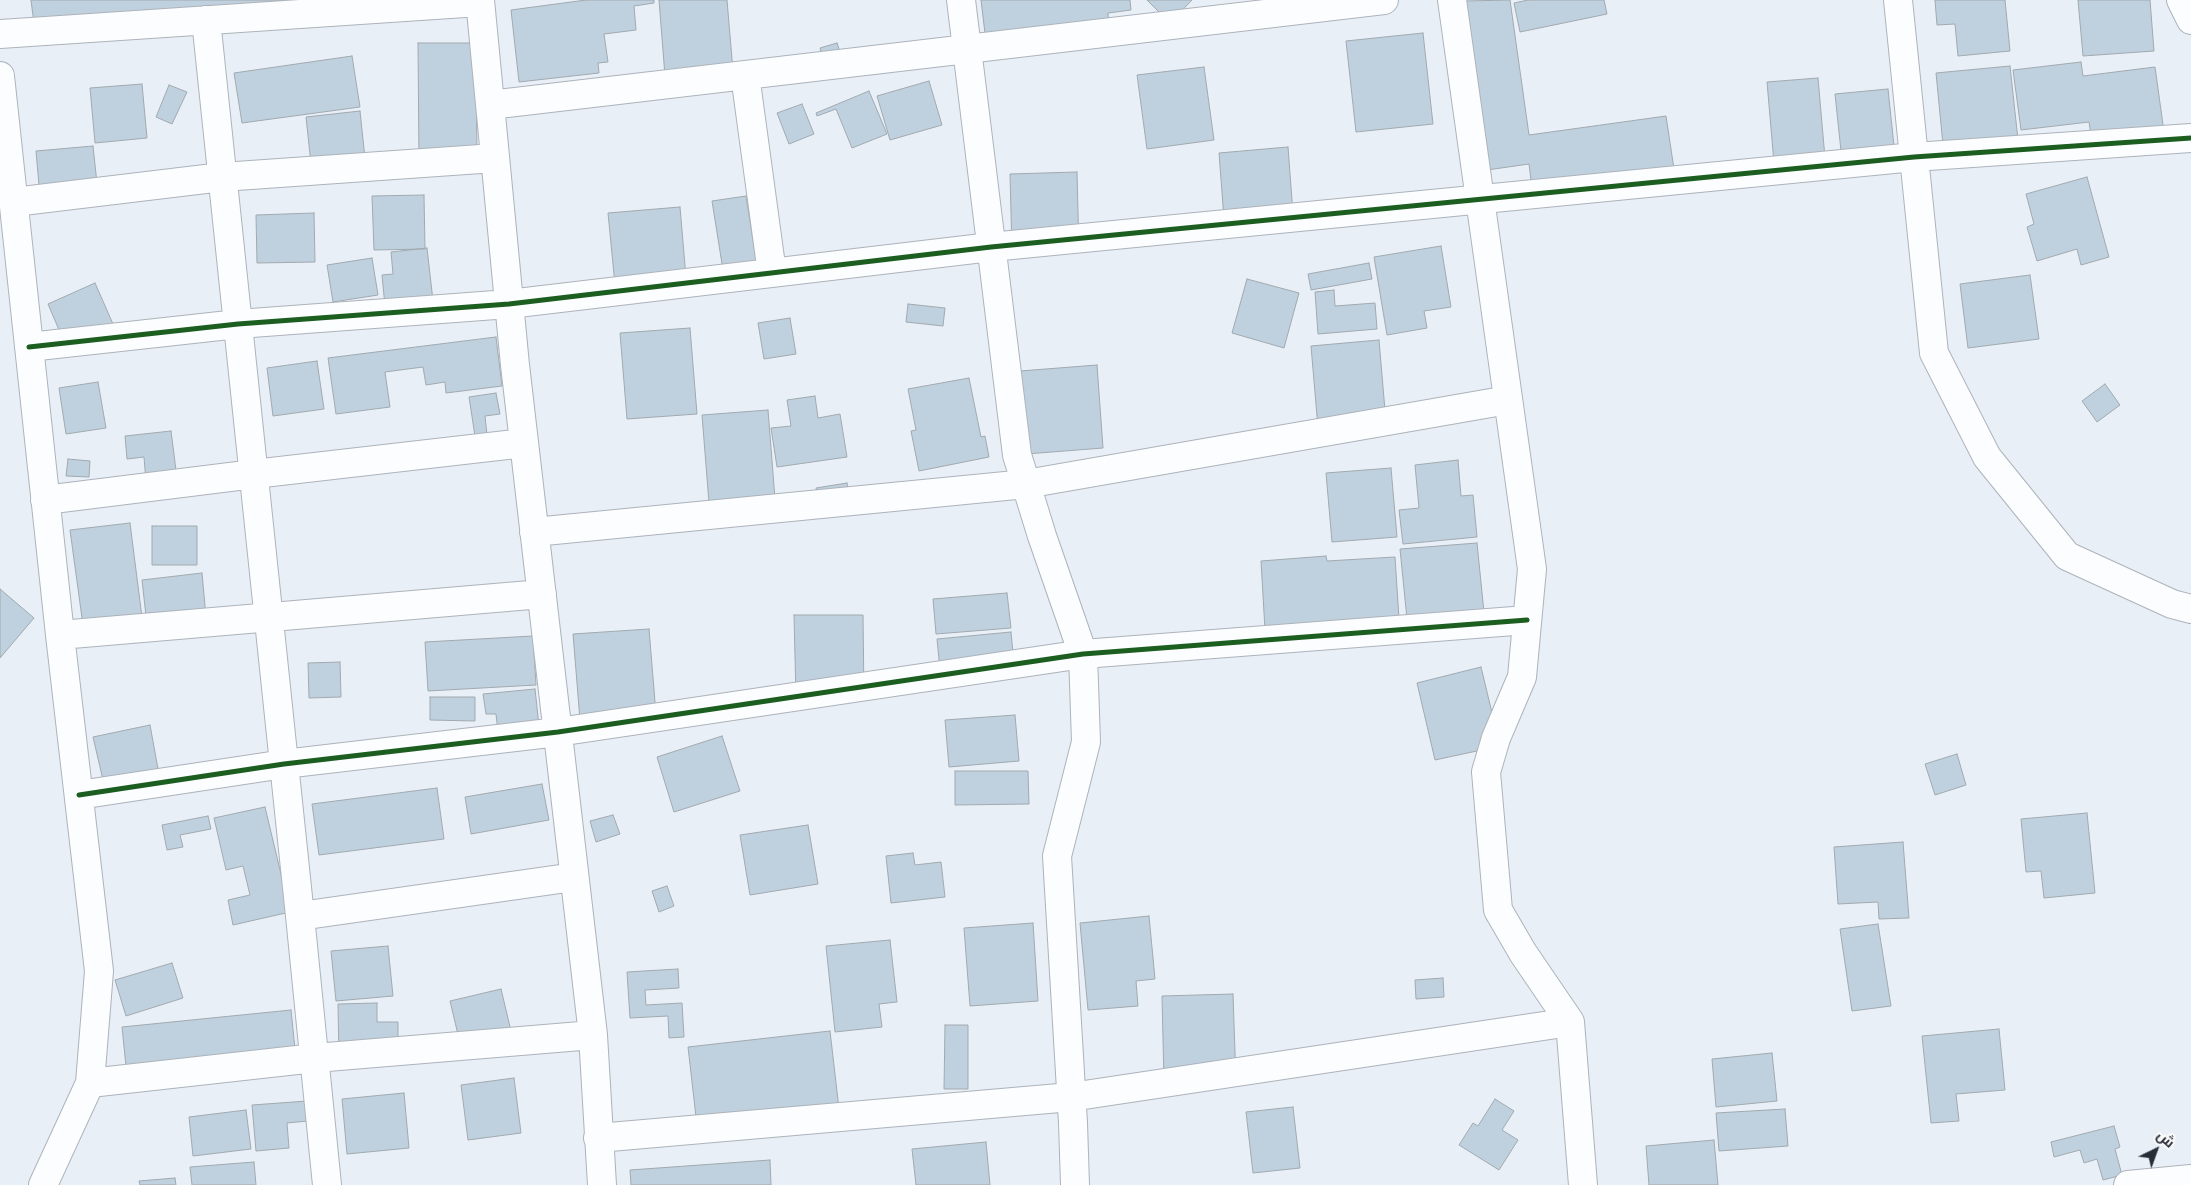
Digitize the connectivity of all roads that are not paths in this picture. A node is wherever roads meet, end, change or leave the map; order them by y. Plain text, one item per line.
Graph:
1 (961, 0) edge
2 (1384, 0) edge
3 (1452, 0) edge
4 (1898, 0) edge
5 (2180, 0) edge
6 (480, 1) edge
7 (206, 20) junction
8 (2191, 20) edge
9 (0, 34) edge
10 (967, 49) junction
11 (745, 75) junction
12 (0, 76) edge
13 (490, 105) junction
14 (2191, 138) edge
15 (1914, 157) junction
16 (495, 158) junction
17 (222, 177) junction
18 (1480, 200) junction
19 (14, 202) junction
20 (991, 247) junction
21 (772, 273) junction
22 (509, 304) junction
23 (238, 324) junction
24 (29, 347) junction
25 (1508, 400) junction
26 (524, 444) junction
27 (254, 474) junction
28 (1026, 484) junction
29 (45, 500) junction
30 (534, 532) junction
31 (542, 594) junction
32 (2191, 609) edge
33 (269, 616) junction
34 (1527, 620) junction
35 (60, 635) junction
36 (1083, 654) junction
37 (558, 732) junction
38 (284, 764) junction
39 (79, 795) junction
40 (574, 877) junction
41 (300, 916) junction
42 (1570, 1022) junction
43 (592, 1035) junction
44 (315, 1058) junction
45 (90, 1083) junction
46 (1071, 1097) junction
47 (598, 1138) junction
48 (2191, 1179) edge
49 (43, 1185) edge
50 (326, 1185) edge
51 (602, 1185) edge
52 (1074, 1185) edge
53 (1583, 1185) edge
54 (2128, 1185) edge

1 - 10 street
2 - 10 street
3 - 18 street
4 - 15 street
5 - 8 street
6 - 7 street
6 - 13 street
7 - 9 street
7 - 17 street
10 - 11 street
10 - 20 street
11 - 13 street
11 - 21 street
12 - 19 street
13 - 16 street
14 - 15 street
15 - 18 street
15 - 32 street
16 - 17 street
16 - 22 street
17 - 19 street
17 - 23 street
18 - 20 street
18 - 25 street
19 - 24 street
20 - 21 street
20 - 28 street
21 - 22 street
22 - 23 street
22 - 26 street
23 - 24 street
23 - 27 street
24 - 29 street
25 - 28 street
25 - 34 street
26 - 27 street
26 - 30 street
27 - 29 street
27 - 33 street
28 - 30 street
28 - 36 street
29 - 35 street
30 - 31 street
31 - 33 street
31 - 37 street
33 - 35 street
33 - 38 street
34 - 36 street
34 - 42 street
35 - 39 street
36 - 37 street
36 - 46 street
37 - 38 street
37 - 40 street
38 - 39 street
38 - 41 street
39 - 45 street
40 - 41 street
40 - 43 street
41 - 44 street
42 - 46 street
42 - 53 street
43 - 44 street
43 - 47 street
44 - 45 street
44 - 50 street
45 - 49 street
46 - 47 street
46 - 52 street
47 - 51 street
48 - 54 street

